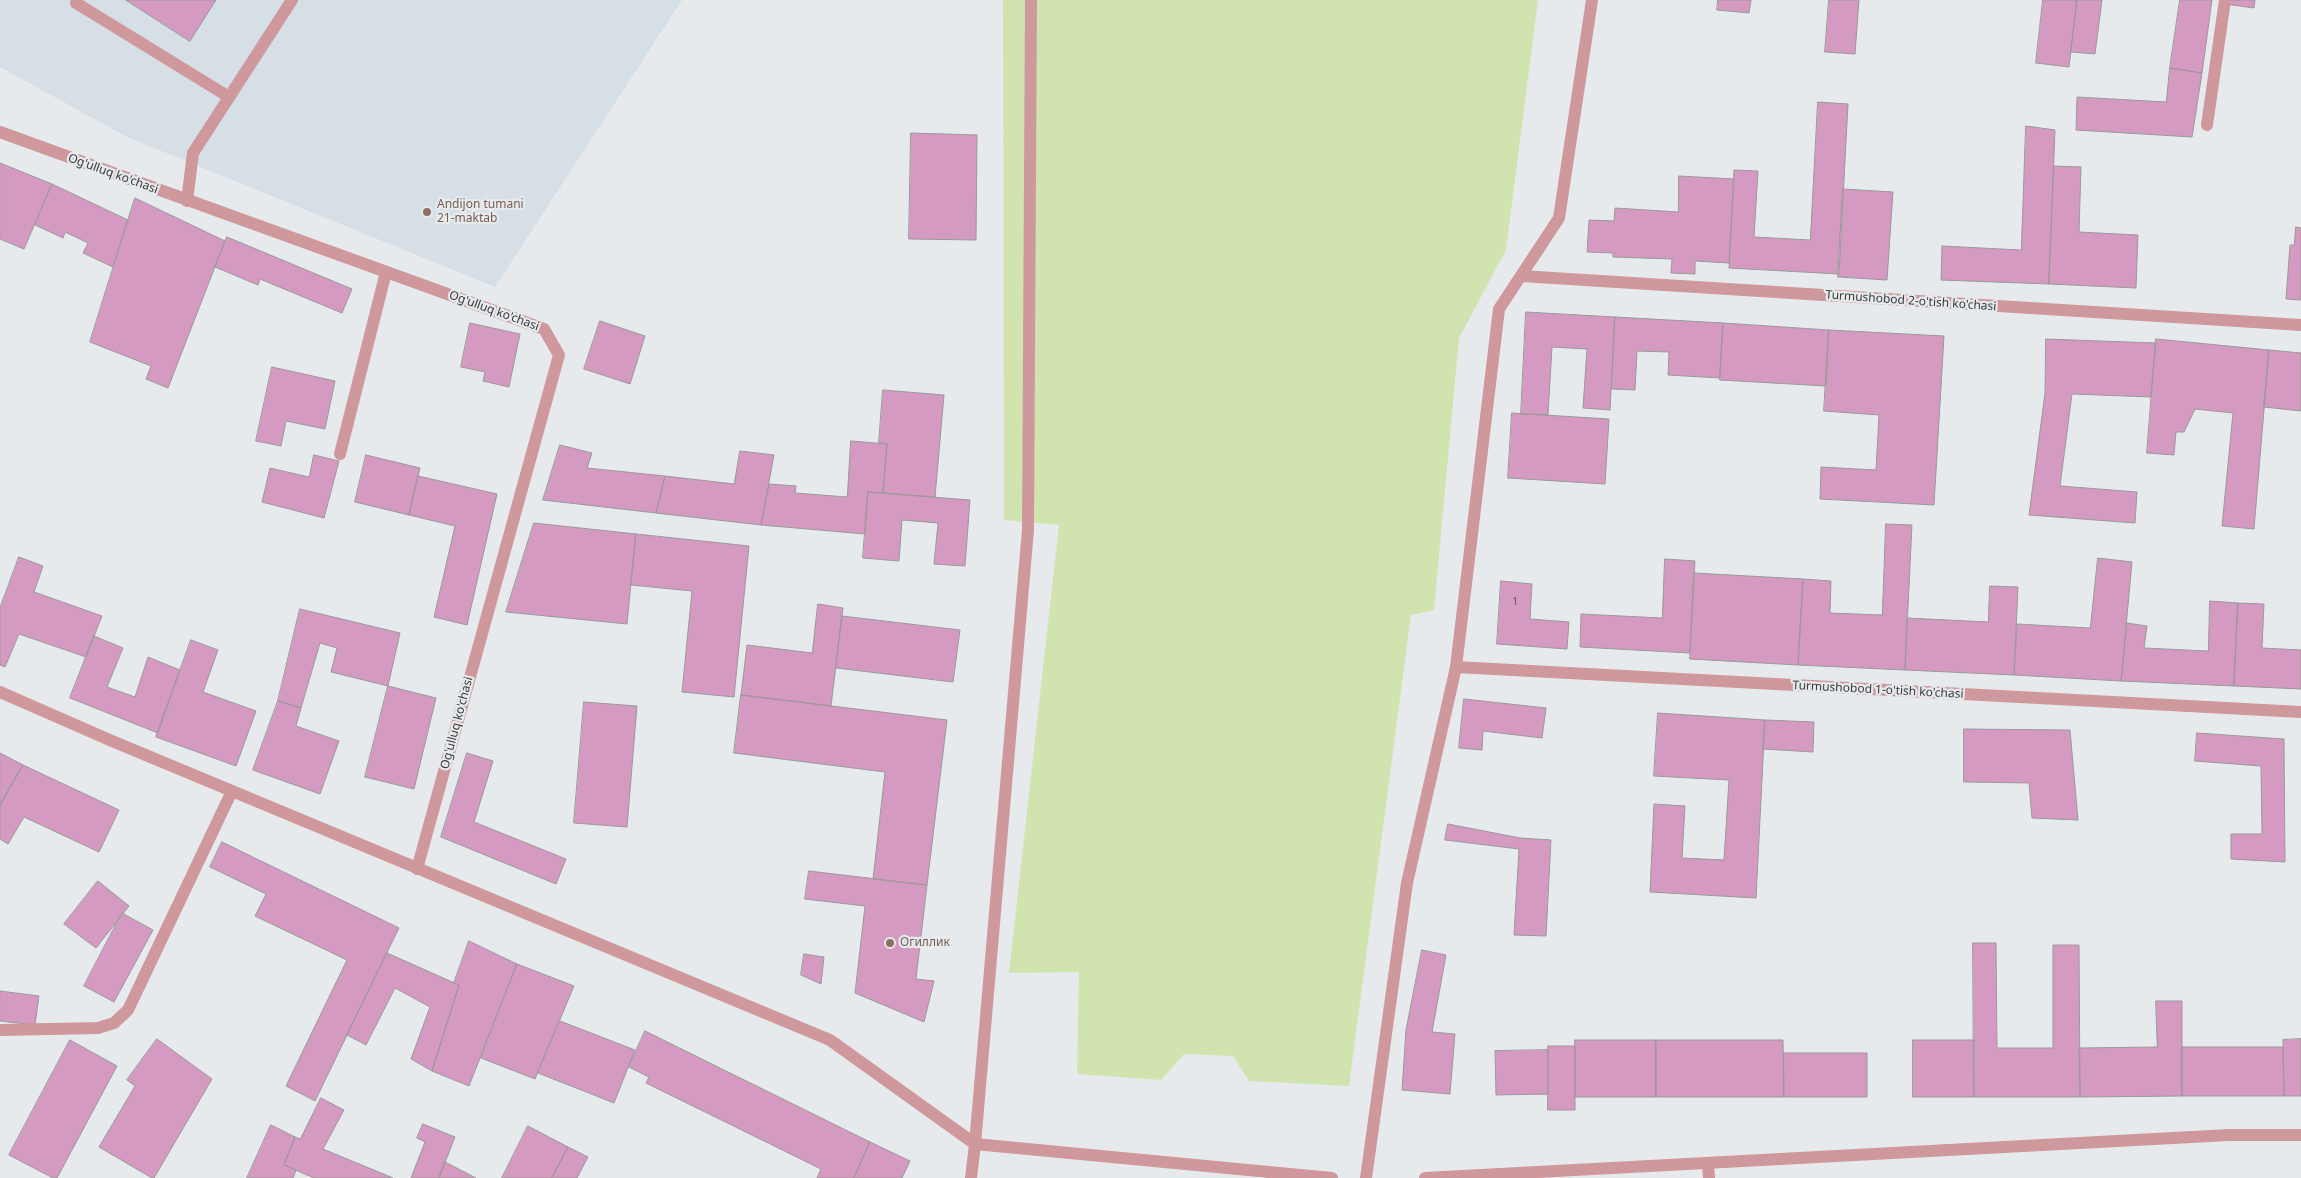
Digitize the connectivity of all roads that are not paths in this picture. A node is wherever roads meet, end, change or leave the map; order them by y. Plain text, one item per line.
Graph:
1 (292, 0) edge
2 (1031, 0) edge
3 (1592, 0) edge
4 (2225, 0) edge
5 (76, 3) dead end
6 (229, 97) junction
7 (2207, 125) dead end
8 (0, 132) edge
9 (188, 201) junction
10 (386, 272) junction
11 (1521, 276) junction
12 (2301, 325) edge
13 (340, 454) dead end
14 (1456, 667) junction
15 (0, 692) edge
16 (2301, 712) edge
17 (232, 792) junction
18 (417, 869) junction
19 (0, 1030) edge
20 (2301, 1135) edge
21 (975, 1144) junction
22 (1708, 1163) junction
23 (971, 1178) edge
24 (1332, 1178) edge
25 (1366, 1178) edge
26 (1425, 1178) edge
27 (1709, 1178) edge

1 - 6 street
2 - 21 street
3 - 11 street
4 - 7 street
5 - 6 street
6 - 9 street
8 - 9 street, Og'ulluq ko'chasi
9 - 10 street, Og'ulluq ko'chasi
10 - 13 street
10 - 18 street, Og'ulluq ko'chasi
11 - 12 street, Turmushobod 2-o'tish ko'chasi
11 - 14 street
14 - 16 street, Turmushobod 1-o'tish ko'chasi
14 - 25 street
15 - 17 street
17 - 18 street
17 - 19 street
18 - 21 street
20 - 22 street
21 - 23 street
21 - 24 street
22 - 26 street
22 - 27 street

